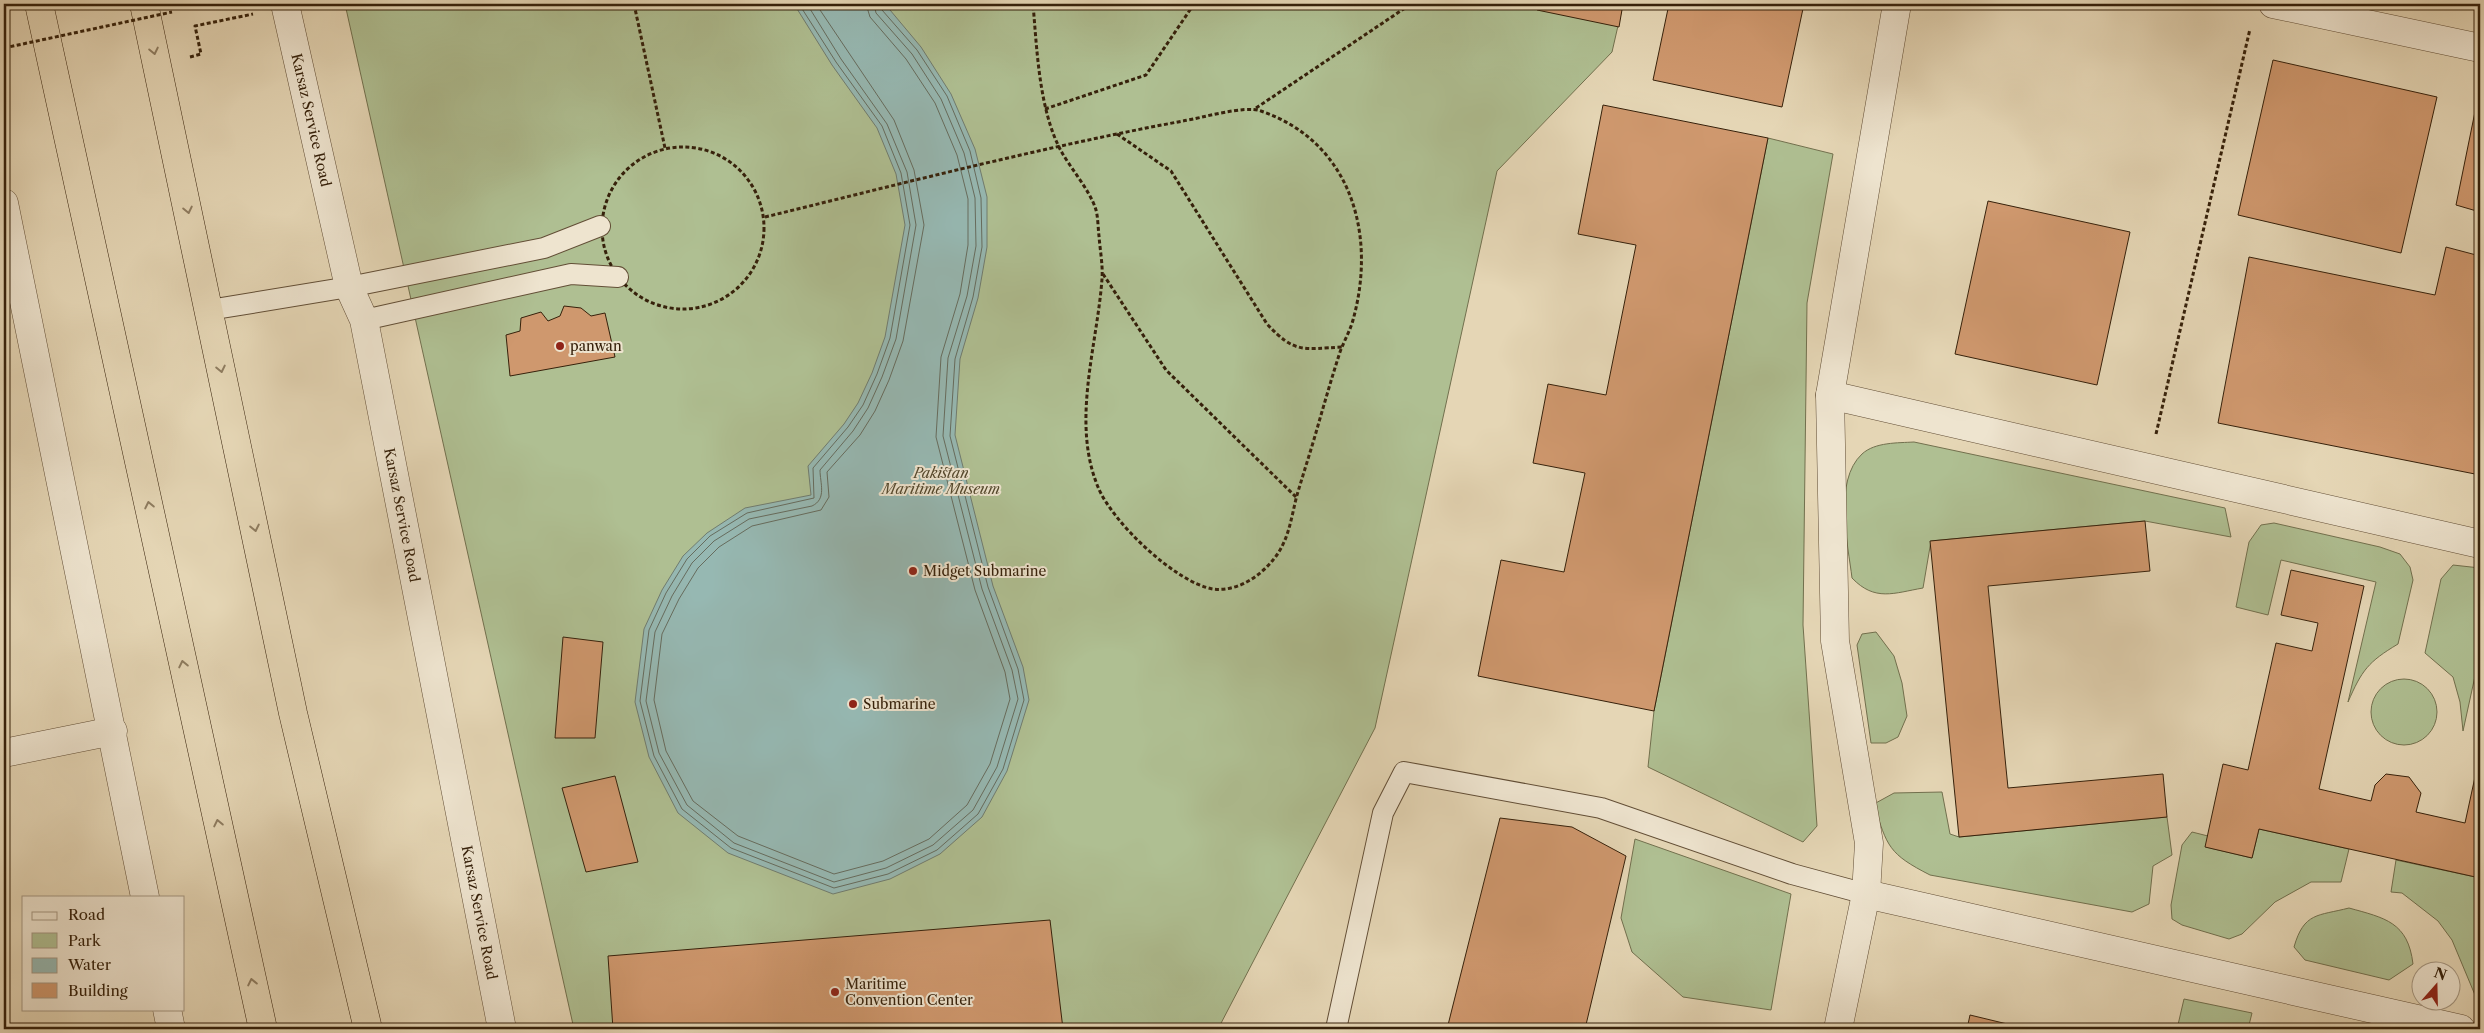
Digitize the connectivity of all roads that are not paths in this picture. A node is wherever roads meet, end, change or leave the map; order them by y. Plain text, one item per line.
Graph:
1 (39, 4) edge
2 (144, 4) edge
3 (1897, 4) edge
4 (2273, 4) edge
5 (285, 5) edge
6 (2480, 48) edge
7 (5, 220) edge
8 (600, 226) road end
9 (618, 278) road end
10 (349, 286) junction
11 (209, 310) junction
12 (364, 320) junction
13 (1830, 395) junction
14 (2480, 544) edge
15 (113, 731) junction
16 (4, 753) edge
17 (1866, 894) junction
18 (145, 896) edge
19 (167, 1010) edge
20 (171, 1029) edge
21 (263, 1029) edge
22 (368, 1029) edge
23 (502, 1029) edge
24 (1336, 1029) edge
25 (1838, 1029) edge
26 (2461, 1029) edge

21 -> 1 highway
2 -> 11 highway
3 - 13 street
4 - 6 street
5 - 10 street, Karsaz Service Road
7 - 15 street
8 - 10 lane
9 - 12 lane
10 - 11 lane
10 - 12 street, Karsaz Service Road
11 -> 22 highway
12 - 23 street, Karsaz Service Road
13 - 14 street
13 - 17 street
15 - 16 street
15 - 18 street
17 - 24 lane
17 - 25 street
17 - 26 street
19 - 20 street

